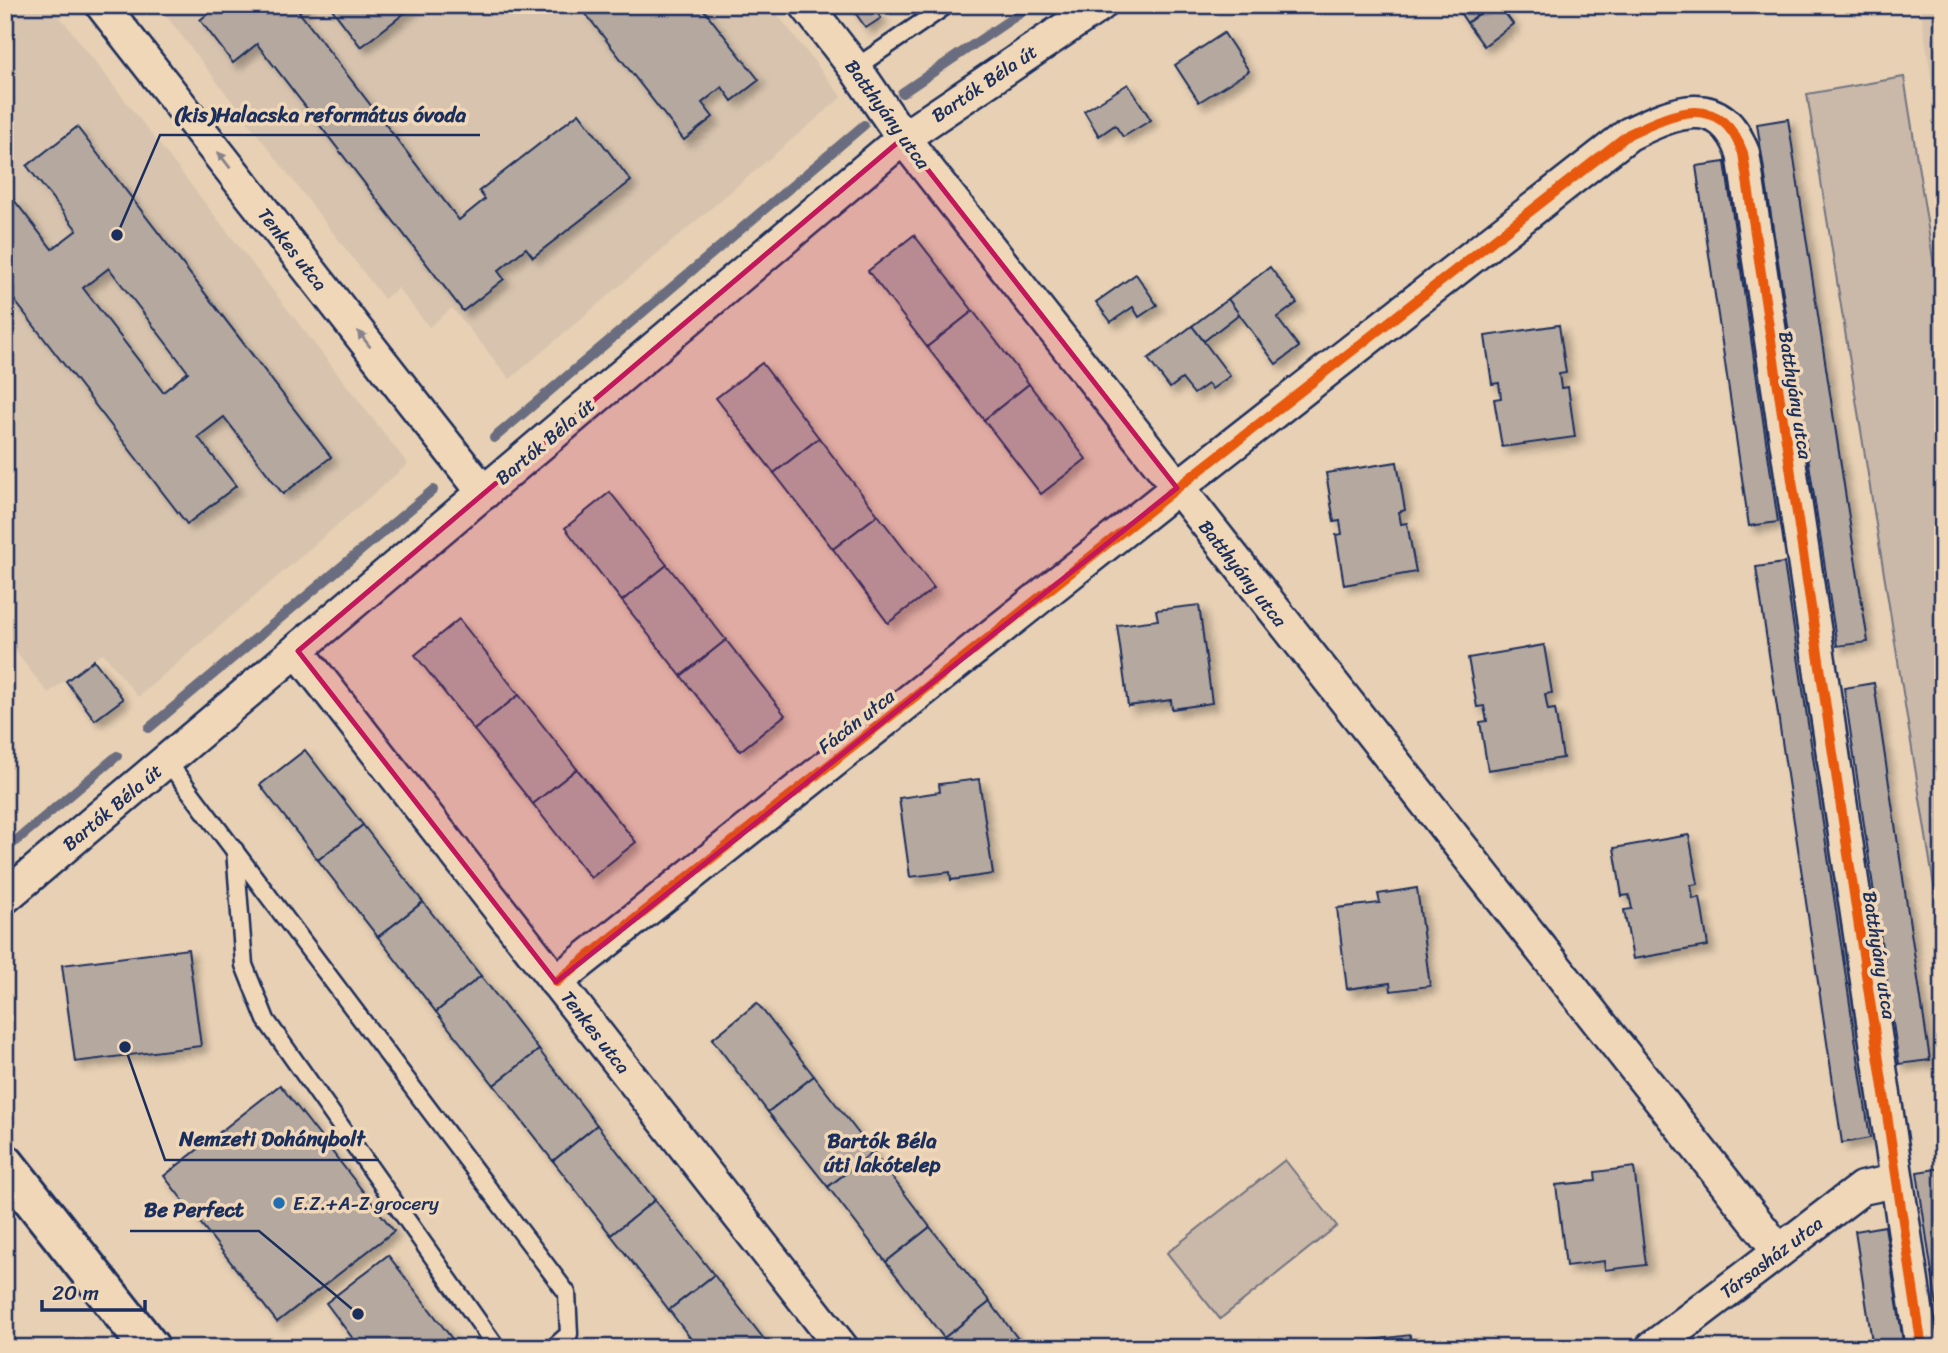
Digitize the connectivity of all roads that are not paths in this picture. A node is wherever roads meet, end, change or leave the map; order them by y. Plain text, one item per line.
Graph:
1 (102, 5) edge
2 (806, 5) edge
3 (947, 5) edge
4 (1100, 5) edge
5 (855, 68) junction
6 (903, 138) junction
7 (1177, 488) junction
8 (484, 493) junction
9 (298, 651) junction
10 (167, 761) junction
11 (236, 850) junction
12 (5, 897) edge
13 (556, 982) junction
14 (5, 1164) edge
15 (1896, 1181) junction
16 (1779, 1251) junction
17 (150, 1348) edge
18 (497, 1348) edge
19 (553, 1348) edge
20 (842, 1348) edge
21 (1652, 1348) edge
22 (1922, 1348) edge

8 -> 1 street, Tenkes utca
2 - 5 street, Batthyány utca
3 - 5 lane
4 - 6 street, Bartók Béla út
5 - 6 street, Batthyány utca
6 - 7 street, Batthyány utca
6 - 8 street, Bartók Béla út
7 - 13 street, Fácán utca
7 - 15 street, Batthyány utca
7 - 16 street, Batthyány utca
8 - 9 street, Bartók Béla út
9 - 10 street, Bartók Béla út
9 - 13 street, Tenkes utca
10 - 11 lane
10 - 12 street, Bartók Béla út
11 - 18 lane
11 - 19 lane
13 - 20 street, Tenkes utca
14 - 17 main road
15 - 16 street, Társasház utca
15 - 22 street, Batthyány utca
16 - 21 street, Társasház utca

